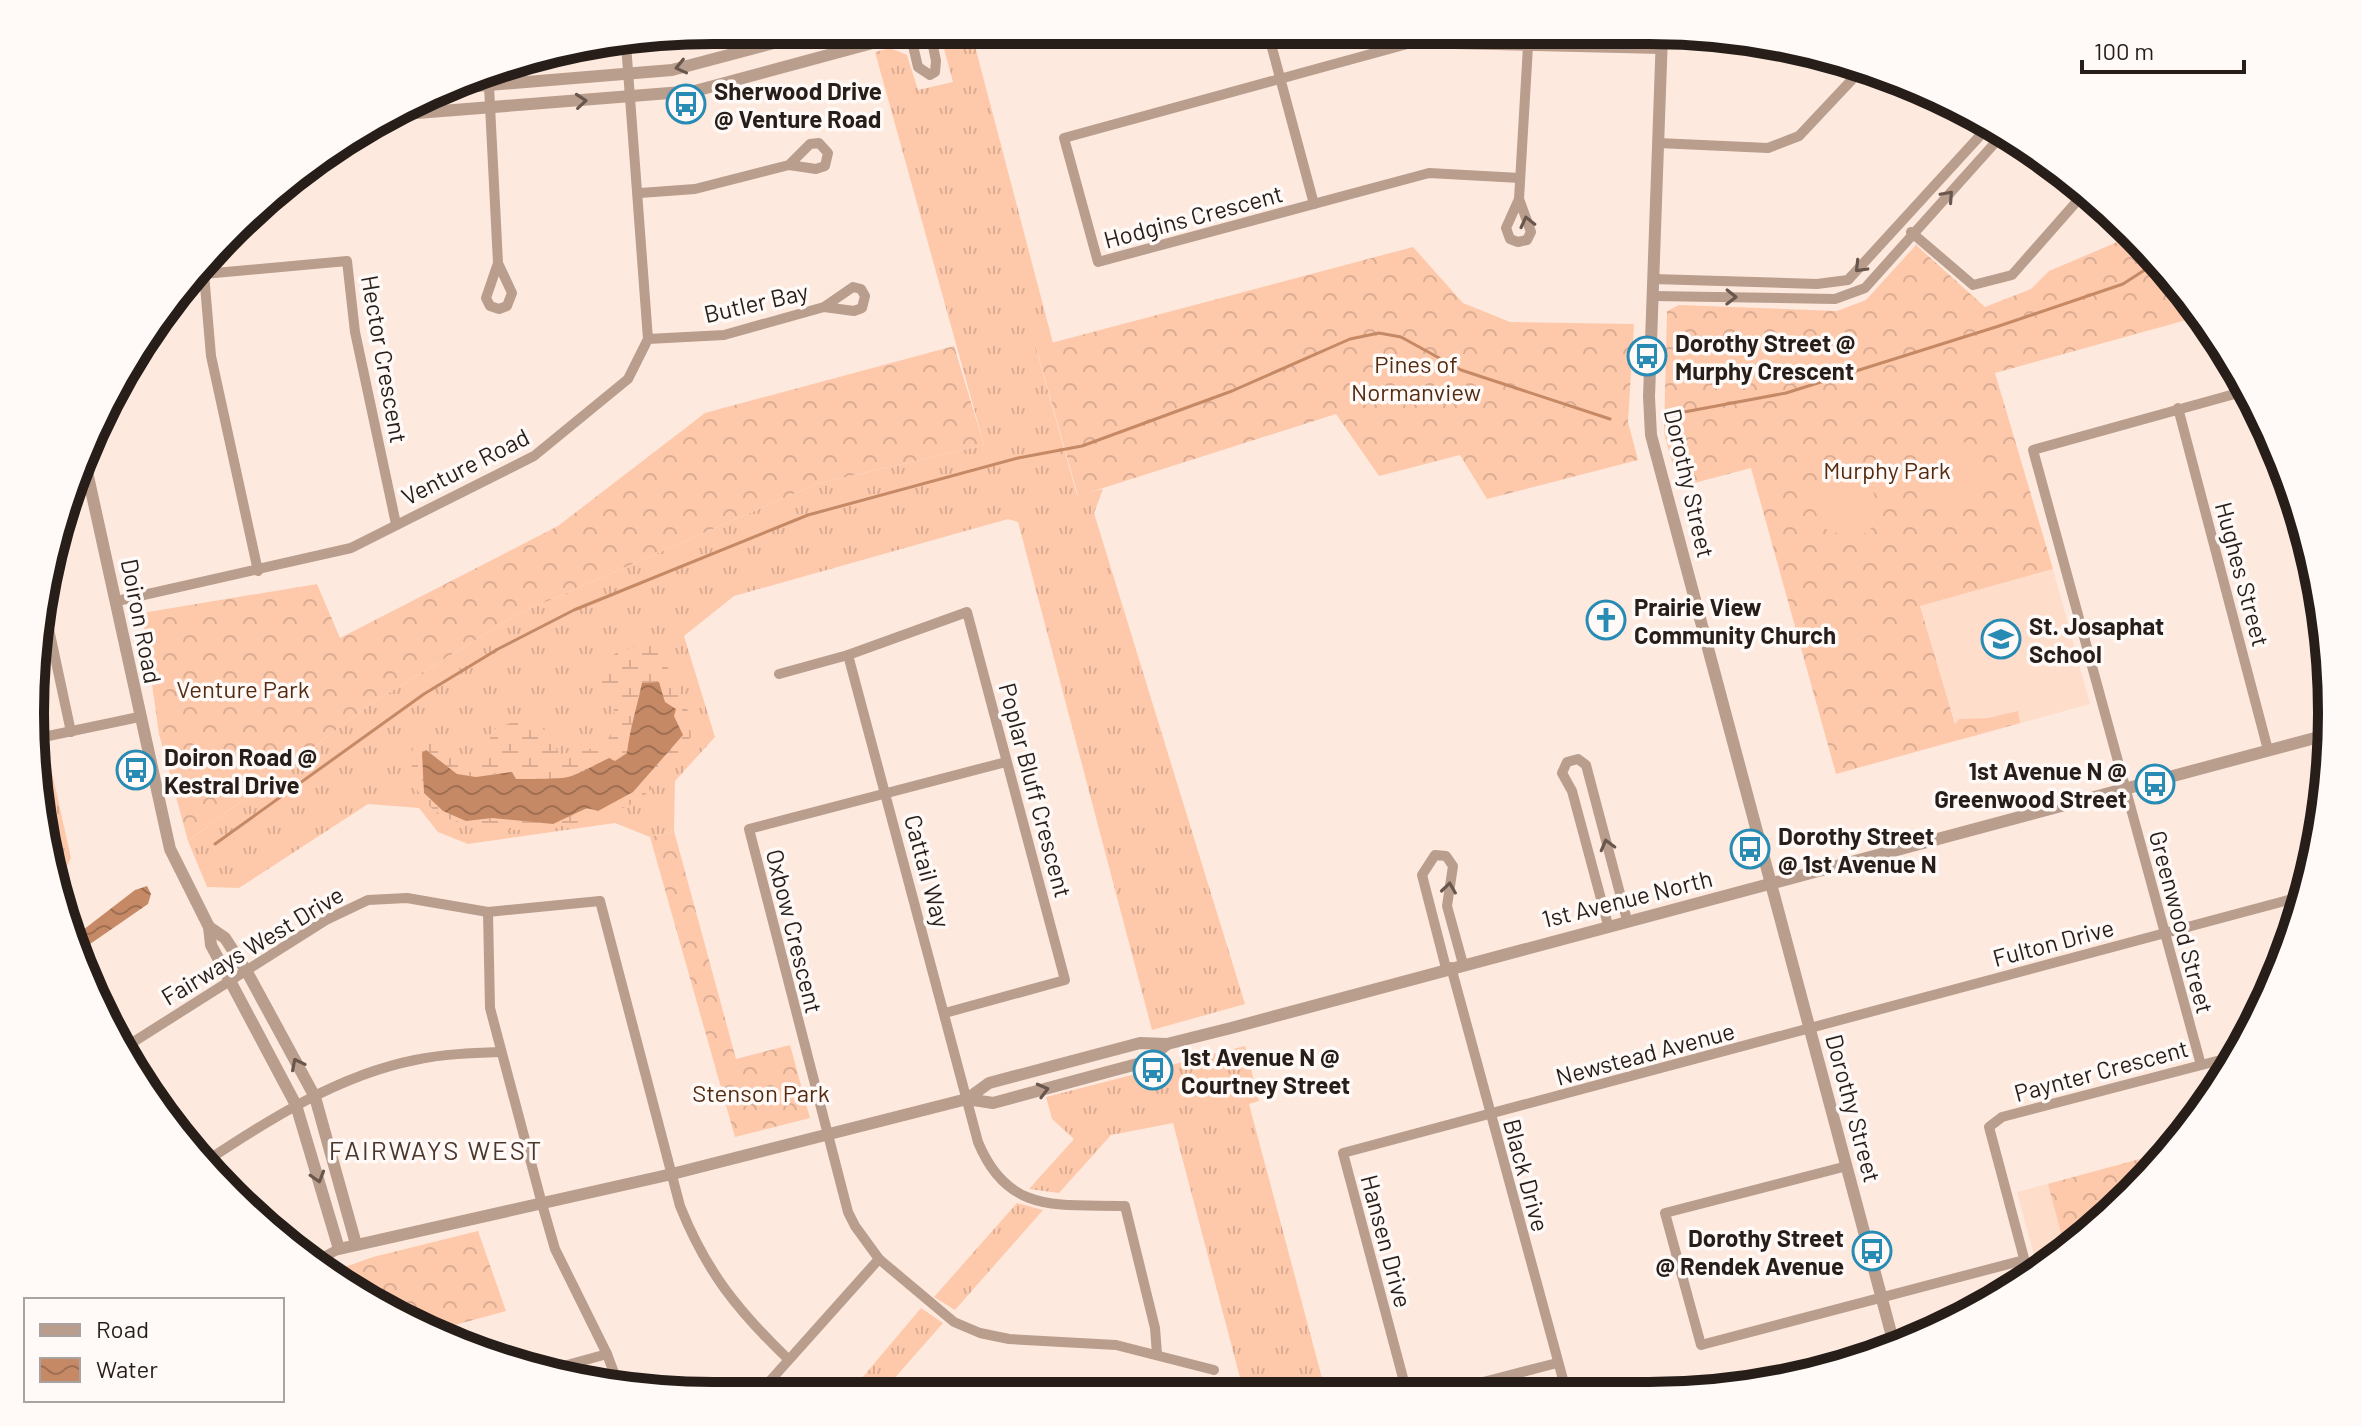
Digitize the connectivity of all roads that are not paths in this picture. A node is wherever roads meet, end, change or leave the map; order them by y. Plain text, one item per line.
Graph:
1 (770, 44) edge
2 (868, 44) edge
3 (914, 44) edge
4 (933, 44) edge
5 (1271, 44) edge
6 (1407, 44) edge
7 (1450, 44) edge
8 (1595, 44) edge
9 (1662, 44) edge
10 (1528, 46) junction
11 (627, 50) edge
12 (629, 74) junction
13 (1854, 77) edge
14 (1280, 78) junction
15 (480, 86) edge
16 (489, 86) junction
17 (631, 96) junction
18 (490, 109) junction
19 (416, 113) edge
20 (1982, 133) edge
21 (1996, 142) edge
22 (1658, 143) junction
23 (789, 165) dead end
24 (1520, 178) junction
25 (640, 193) junction
26 (1519, 199) dead end
27 (2078, 200) edge
28 (1314, 204) junction
29 (1902, 223) junction
30 (1914, 234) junction
31 (498, 263) dead end
32 (209, 274) edge
33 (204, 279) edge
34 (1653, 279) junction
35 (1653, 296) junction
36 (824, 307) dead end
37 (648, 339) junction
38 (2236, 393) edge
39 (2178, 408) junction
40 (88, 476) edge
41 (396, 524) junction
42 (258, 571) junction
43 (117, 601) junction
44 (49, 631) edge
45 (848, 655) junction
46 (779, 674) dead end
47 (139, 717) junction
48 (71, 732) junction
49 (45, 737) edge
50 (2317, 737) edge
51 (2268, 750) junction
52 (1006, 762) junction
53 (2126, 789) junction
54 (886, 794) junction
55 (1771, 885) junction
56 (2291, 899) edge
57 (488, 912) junction
58 (1627, 920) junction
59 (1608, 925) junction
60 (209, 927) junction
61 (2164, 933) junction
62 (1453, 966) junction
63 (247, 972) junction
64 (233, 981) junction
65 (945, 1013) junction
66 (1809, 1027) junction
67 (131, 1043) edge
68 (1167, 1044) junction
69 (501, 1052) junction
70 (2221, 1060) edge
71 (2201, 1065) junction
72 (315, 1097) junction
73 (967, 1099) junction
74 (296, 1105) junction
75 (1490, 1115) junction
76 (827, 1133) junction
77 (213, 1157) edge
78 (1847, 1166) junction
79 (672, 1174) junction
80 (542, 1204) junction
81 (356, 1244) junction
82 (339, 1249) junction
83 (324, 1257) edge
84 (879, 1259) junction
85 (2024, 1260) junction
86 (2026, 1266) edge
87 (1882, 1298) junction
88 (1892, 1336) edge
89 (607, 1354) junction
90 (1157, 1354) junction
91 (788, 1359) junction
92 (1557, 1363) junction
93 (566, 1365) edge
94 (1214, 1370) dead end
95 (614, 1374) edge
96 (769, 1382) edge
97 (1404, 1382) edge
98 (1484, 1382) edge
99 (1563, 1382) edge

1 -> 12 street
2 - 17 street
3 - 4 street
5 - 14 street
6 - 14 street
7 - 10 street
8 - 10 street
9 - 22 street, Dorothy Street
10 - 24 street
11 - 12 street, Venture Road
12 - 16 street
12 - 17 street, Venture Road
13 - 22 street
14 - 28 street
14 - 28 street, Hodgins Crescent
15 - 16 street
16 - 18 street
18 -> 17 street
17 - 25 street, Venture Road
18 - 19 street
18 - 31 street
20 - 29 street
30 -> 21 street
22 - 34 street, Dorothy Street
23 - 25 street
24 - 26 street
24 - 28 street
25 - 37 street, Venture Road
27 - 30 street
29 - 30 street
29 -> 34 street
35 -> 30 street
32 - 41 street, Hector Crescent
33 - 42 street, Hector Crescent
34 - 35 street, Dorothy Street
35 - 55 street, Dorothy Street
36 - 37 street, Butler Bay
37 - 41 street, Venture Road
38 - 39 street
39 - 51 street, Hughes Street
39 - 53 street, Greenwood Street
40 - 43 street, Doiron Road
41 - 42 street, Venture Road
42 - 43 street, Venture Road
43 - 47 street, Doiron Road
44 - 48 street
45 - 46 street
45 - 52 street, Poplar Bluff Crescent
45 - 54 street, Cattail Way
47 - 48 street
47 - 60 street, Doiron Road
48 - 49 street
50 - 51 street, 1st Avenue North
51 - 53 street, 1st Avenue North
52 - 54 street
52 - 65 street, Poplar Bluff Crescent
53 - 55 street, 1st Avenue North
53 - 61 street, Greenwood Street
54 - 65 street, Cattail Way
54 - 76 street, Oxbow Crescent
55 - 58 street, 1st Avenue North
55 - 66 street, Dorothy Street
56 - 61 street, Fulton Drive
57 - 63 street, Fairways West Drive
57 - 69 street
57 - 79 street, Fairways West Drive
58 - 59 street, 1st Avenue North
58 -> 59 street
59 - 62 street, 1st Avenue North
60 - 63 street
60 - 64 street
61 - 66 street, Fulton Drive
61 - 71 street, Greenwood Street
62 -> 62 street
62 - 68 street, 1st Avenue North
62 - 75 street, Black Drive
63 - 64 street, Fairways West Drive
72 -> 63 street
64 - 67 street, Fairways West Drive
64 - 74 street
65 - 73 street, Cattail Way
66 - 75 street, Newstead Avenue
66 - 78 street, Dorothy Street
68 - 73 street
73 -> 68 street
69 - 72 street
69 - 80 street
70 - 71 street, Paynter Crescent
71 - 85 street, Paynter Crescent
72 - 74 street
72 - 81 street
73 - 76 street
73 - 90 street, Cattail Way
74 - 77 street
74 -> 82 street
75 - 92 street, Black Drive
75 - 97 street, Hansen Drive
76 - 79 street
76 - 84 street
78 - 87 street, Dorothy Street
78 - 87 street
79 - 80 street
79 - 91 street
80 - 81 street
80 - 89 street
81 - 82 street
82 - 83 street
84 - 90 street
84 - 91 street
85 - 86 street, Paynter Crescent
85 - 87 street
87 - 88 street, Dorothy Street
89 - 93 street
89 - 95 street
90 - 94 street
91 - 96 street
92 - 98 street
92 - 99 street, Black Drive

